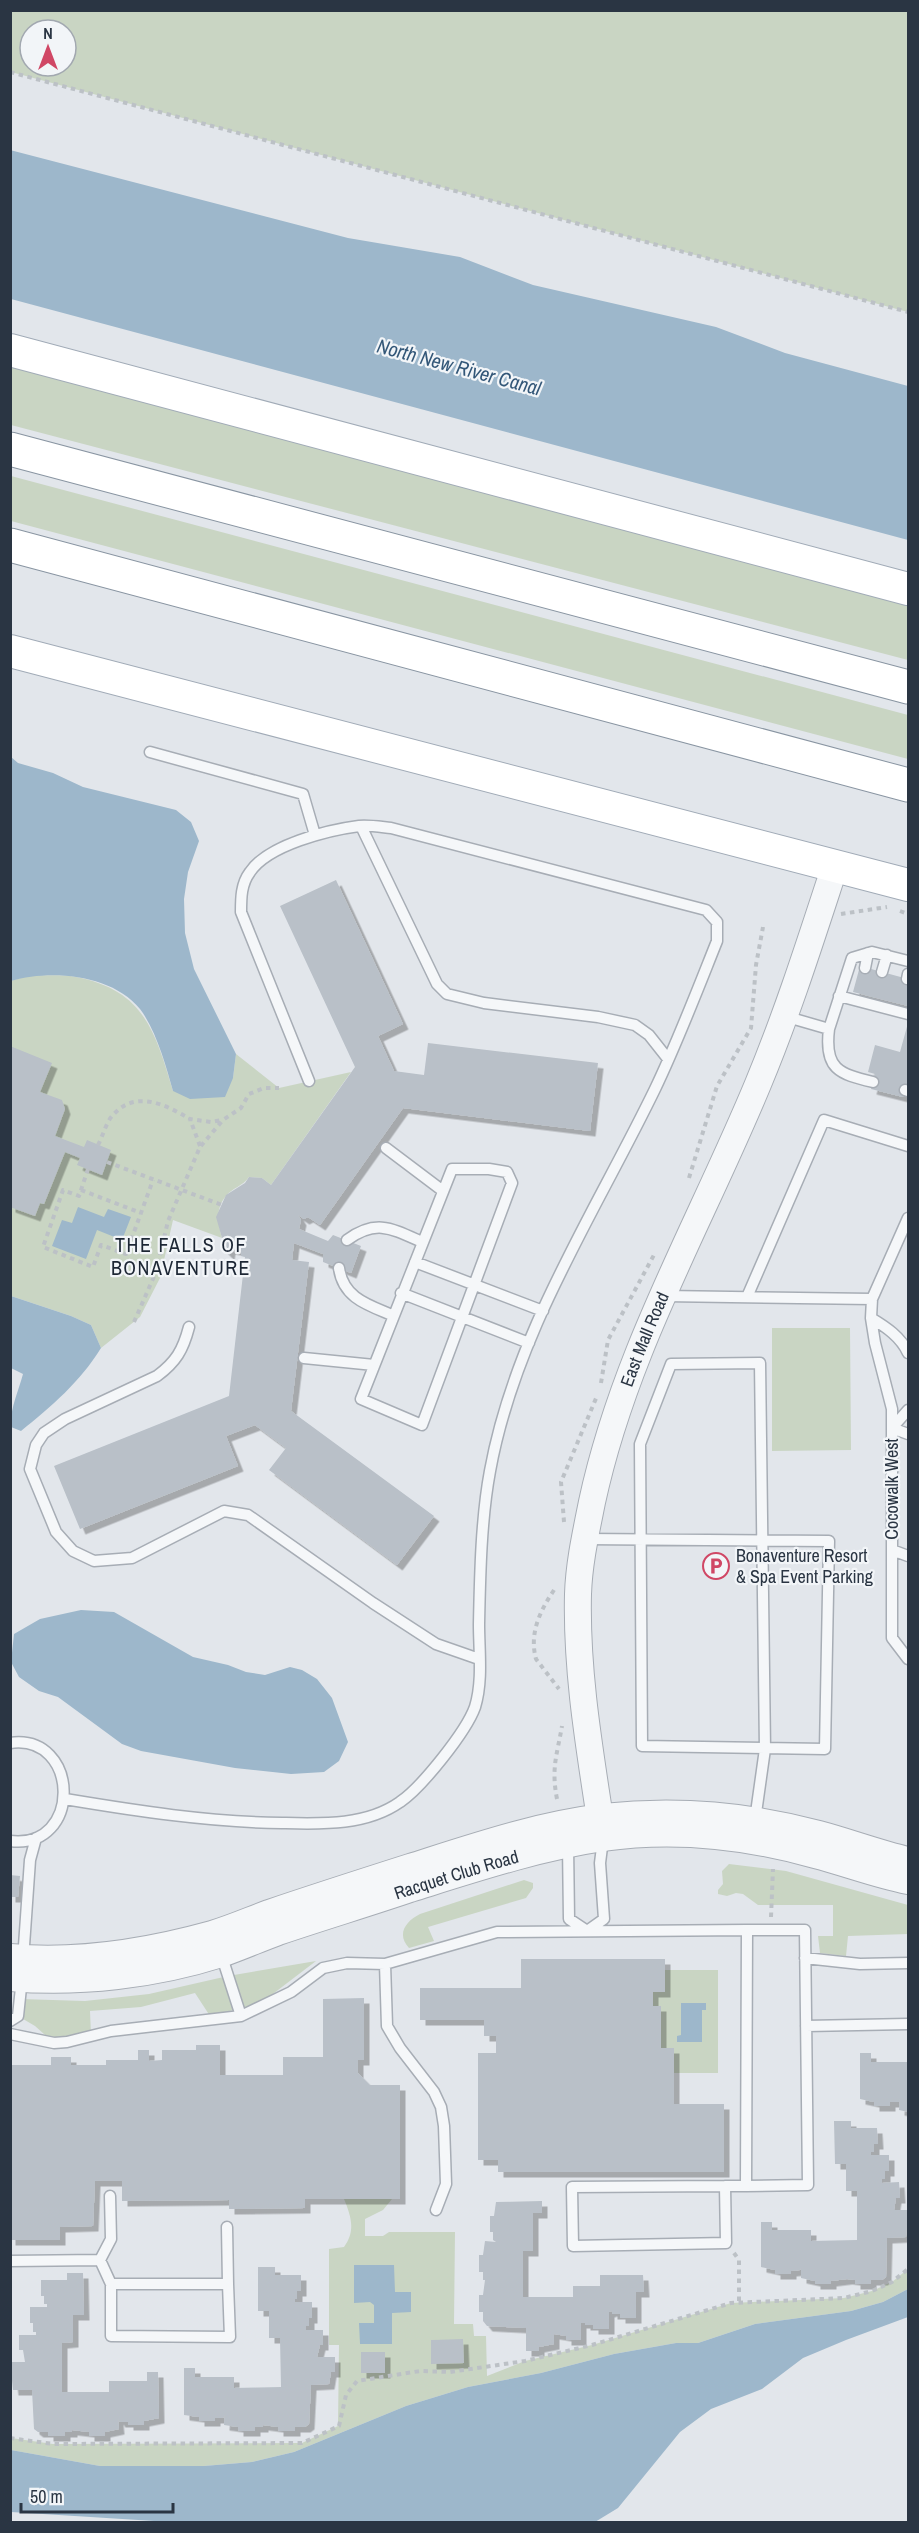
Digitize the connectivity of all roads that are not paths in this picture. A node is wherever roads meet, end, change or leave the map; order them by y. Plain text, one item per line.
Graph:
1 (10, 350) edge
2 (10, 449) edge
3 (10, 545) edge
4 (909, 589) edge
5 (10, 651) edge
6 (909, 687) edge
7 (150, 752) dead end
8 (909, 785) edge
9 (361, 826) junction
10 (315, 835) junction
11 (835, 866) junction
12 (909, 885) edge
13 (868, 953) junction
14 (887, 955) junction
15 (909, 961) edge
16 (865, 968) dead end
17 (882, 972) dead end
18 (839, 996) junction
19 (902, 1010) edge
20 (784, 1016) junction
21 (828, 1029) junction
22 (668, 1059) junction
23 (309, 1081) dead end
24 (873, 1082) dead end
25 (909, 1146) edge
26 (386, 1148) dead end
27 (443, 1191) junction
28 (909, 1218) edge
29 (347, 1240) dead end
30 (422, 1242) junction
31 (415, 1262) junction
32 (339, 1268) dead end
33 (473, 1285) junction
34 (401, 1293) junction
35 (661, 1296) junction
36 (747, 1297) junction
37 (872, 1299) junction
38 (543, 1311) junction
39 (392, 1315) junction
40 (463, 1317) junction
41 (872, 1318) junction
42 (189, 1327) dead end
43 (529, 1342) junction
44 (909, 1353) edge
45 (304, 1358) dead end
46 (374, 1365) junction
47 (909, 1410) edge
48 (892, 1428) junction
49 (909, 1434) edge
50 (584, 1539) junction
51 (640, 1539) junction
52 (763, 1540) junction
53 (892, 1550) junction
54 (909, 1556) edge
55 (479, 1659) junction
56 (909, 1659) edge
57 (10, 1743) edge
58 (765, 1749) junction
59 (65, 1799) junction
60 (755, 1820) junction
61 (602, 1828) junction
62 (36, 1838) junction
63 (10, 1841) edge
64 (566, 1846) junction
65 (909, 1860) edge
66 (909, 1881) edge
67 (747, 1930) junction
68 (587, 1931) junction
69 (218, 1943) junction
70 (805, 1958) junction
71 (909, 1963) edge
72 (385, 1964) junction
73 (16, 1968) edge
74 (241, 2016) junction
75 (10, 2021) edge
76 (909, 2024) edge
77 (806, 2026) junction
78 (10, 2034) edge
79 (725, 2186) junction
80 (746, 2186) junction
81 (110, 2196) dead end
82 (436, 2210) dead end
83 (227, 2227) dead end
84 (100, 2260) junction
85 (10, 2261) edge
86 (111, 2284) junction
87 (228, 2284) junction

1 - 4 main road
2 - 6 highway
3 - 8 highway
5 - 11 main road
7 - 10 lane
9 - 10 lane
9 - 22 lane
9 - 22 lane
10 - 23 lane
11 - 12 main road
11 - 20 street, East Mall Road
13 - 14 lane
13 - 16 lane
13 - 18 lane
14 - 15 lane
14 - 17 lane
18 - 19 lane
18 - 21 lane
20 - 21 lane
20 - 35 street, East Mall Road
21 - 24 lane
22 - 38 lane
25 - 36 lane
26 - 27 lane
27 - 30 lane
27 - 33 lane
28 - 37 lane
29 - 30 lane
30 - 31 lane
31 - 33 lane
31 - 34 lane
32 - 39 lane
33 - 38 lane
33 - 40 lane
34 - 39 lane
34 - 40 lane
35 - 36 lane
35 - 50 street, East Mall Road
36 - 37 lane
37 - 41 lane
38 - 43 lane
39 - 46 lane
40 - 43 lane
40 - 46 lane
41 - 44 lane
41 - 48 lane
42 - 55 lane
43 - 55 lane
45 - 46 lane
47 - 48 lane
48 - 49 lane, Cocowalk West
48 - 53 lane, Cocowalk West
50 - 51 lane
50 - 61 street, East Mall Road
51 - 52 lane
51 - 52 lane
51 - 58 lane
52 - 58 lane
52 - 58 lane
53 - 54 lane, Cocowalk West
53 - 56 lane
55 - 59 lane
57 - 59 lane
58 - 60 lane
59 - 62 lane
60 - 61 street, Racquet Club Road
60 - 65 street, Racquet Club Road
61 - 64 street, Racquet Club Road
61 - 66 street, Racquet Club Road
61 - 68 lane
61 - 69 street, Racquet Club Road
62 - 63 lane
62 - 73 lane
64 - 68 lane
64 - 69 street, Racquet Club Road
67 - 68 lane
67 - 70 lane
67 - 80 lane
68 - 72 lane
69 - 73 street, Racquet Club Road
69 - 74 lane
70 - 71 lane
70 - 77 lane
72 - 74 lane
72 - 82 lane
73 - 75 lane
74 - 78 lane
76 - 77 lane
77 - 80 lane
79 - 79 lane
79 - 80 lane
81 - 84 lane
83 - 87 lane
84 - 85 lane
84 - 86 lane
86 - 87 lane
86 - 87 lane

